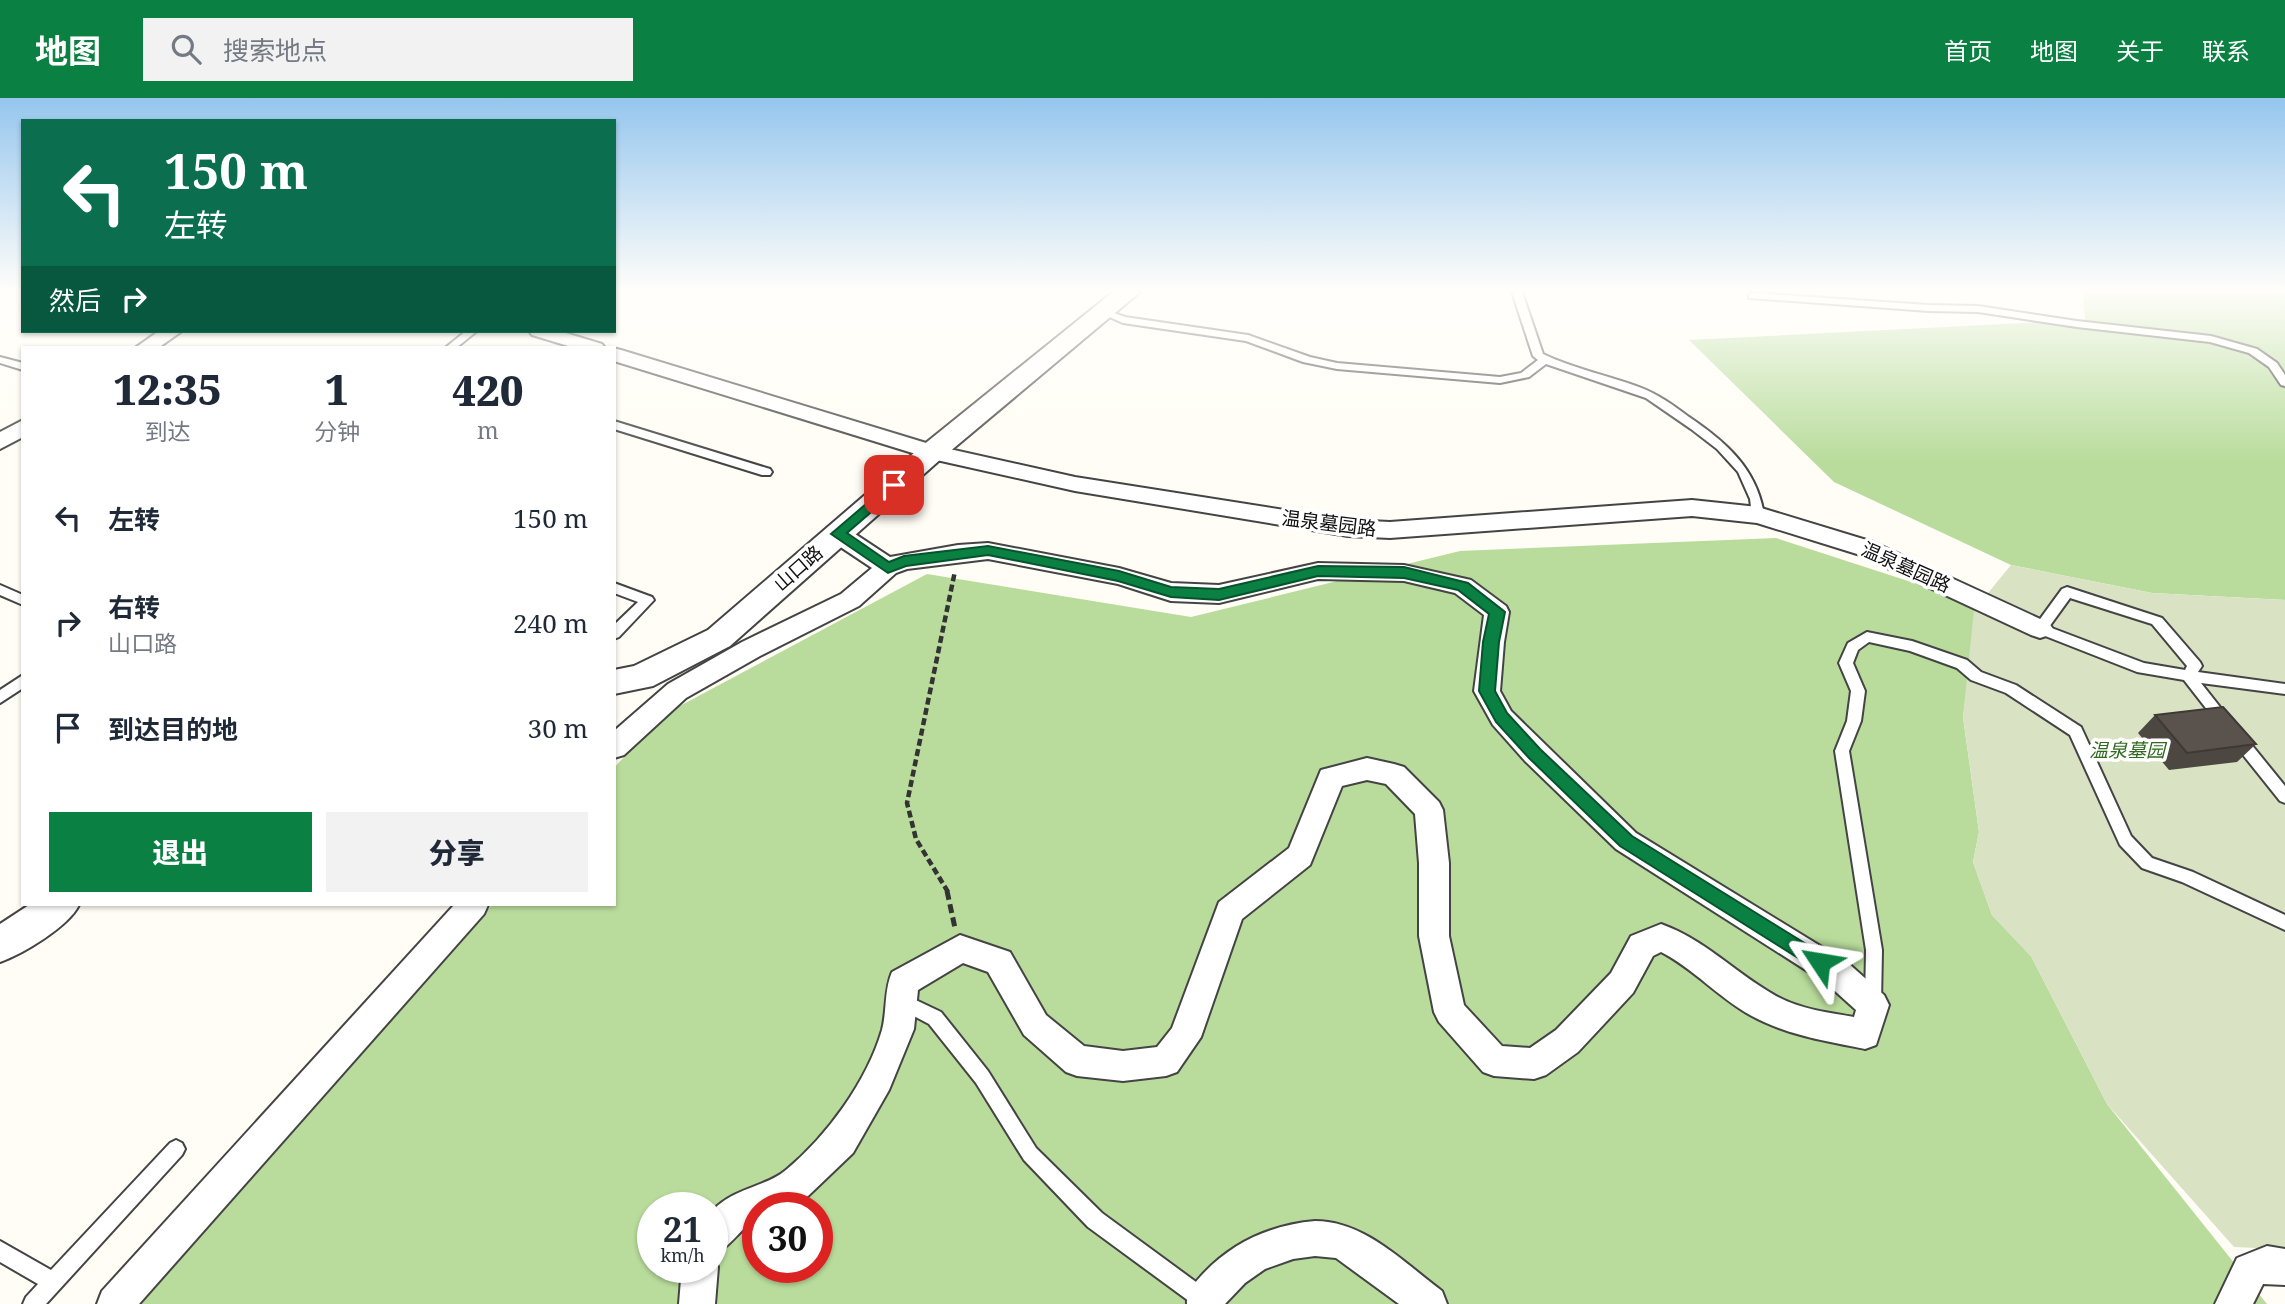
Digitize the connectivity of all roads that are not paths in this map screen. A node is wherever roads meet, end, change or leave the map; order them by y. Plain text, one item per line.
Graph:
1 (1059, 348) edge
2 (1276, 348) edge
3 (1535, 348) edge
4 (2243, 348) edge
5 (616, 355) edge
6 (1544, 359) junction
7 (0, 360) edge
8 (21, 366) edge
9 (2285, 383) edge
10 (616, 426) edge
11 (21, 428) edge
12 (0, 442) edge
13 (932, 452) junction
14 (765, 472) dead end
15 (1758, 515) junction
16 (838, 534) junction
17 (888, 568) junction
18 (616, 589) edge
19 (0, 590) edge
20 (21, 599) edge
21 (2040, 629) junction
22 (616, 632) edge
23 (2188, 676) junction
24 (21, 682) edge
25 (616, 682) edge
26 (2285, 689) edge
27 (0, 698) edge
28 (616, 745) edge
29 (2285, 797) edge
30 (58, 906) edge
31 (472, 906) edge
32 (2285, 923) edge
33 (0, 945) edge
34 (901, 1001) junction
35 (1873, 1005) junction
36 (176, 1149) dead end
37 (728, 1220) edge
38 (0, 1251) edge
39 (2285, 1267) edge
40 (53, 1282) junction
41 (699, 1283) edge
42 (1205, 1302) edge
43 (33, 1304) edge
44 (115, 1304) edge
45 (697, 1304) edge
46 (1429, 1304) edge
47 (2233, 1304) edge

1 - 13 street, 山口路
2 - 6 lane
3 - 6 lane
4 - 9 lane
5 - 13 street, 温泉墓园路
6 - 15 lane
7 - 8 lane
10 - 14 lane
11 - 12 street
13 - 15 street, 温泉墓园路
13 - 16 street, 山口路
15 - 21 street, 温泉墓园路
16 - 17 street
16 - 25 street, 山口路
17 - 28 street
17 - 35 street
18 - 22 lane
19 - 20 lane
21 - 23 lane
21 - 23 lane
23 - 26 lane
23 - 29 lane
24 - 27 lane
30 - 33 street
31 - 44 street
32 - 35 lane
34 - 35 street
34 - 37 street
34 - 42 lane
36 - 40 lane
38 - 40 lane
39 - 47 street
40 - 43 lane
41 - 45 street
42 - 46 street

